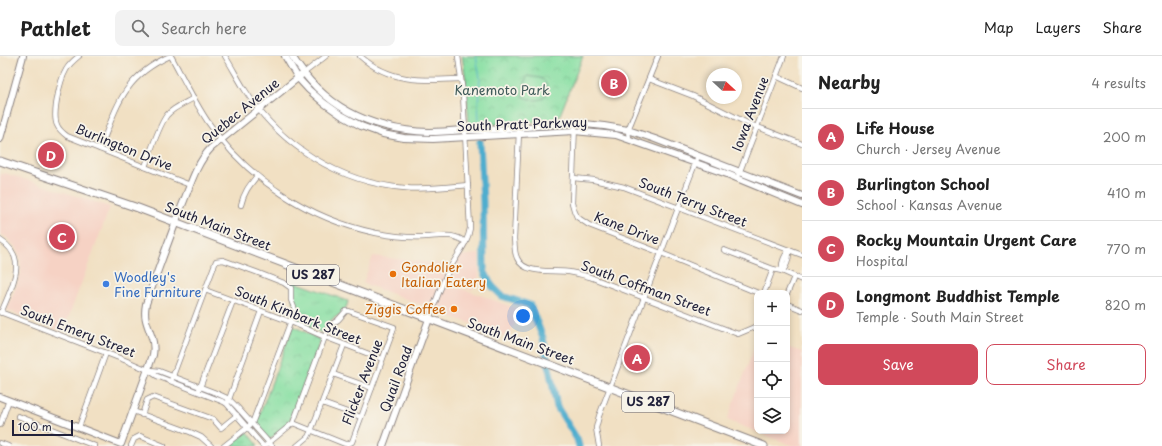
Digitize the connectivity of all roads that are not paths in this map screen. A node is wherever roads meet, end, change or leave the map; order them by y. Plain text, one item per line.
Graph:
1 (23, 56) edge
2 (79, 56) edge
3 (170, 56) edge
4 (225, 56) edge
5 (285, 56) edge
6 (292, 56) edge
7 (326, 56) edge
8 (360, 56) edge
9 (458, 56) edge
10 (658, 56) edge
11 (784, 56) edge
12 (304, 73) junction
13 (776, 76) junction
14 (298, 78) junction
15 (461, 79) junction
16 (649, 79) junction
17 (802, 88) edge
18 (194, 98) junction
19 (259, 109) junction
20 (575, 123) junction
21 (757, 127) junction
22 (628, 130) junction
23 (1, 131) edge
24 (519, 131) junction
25 (574, 131) junction
26 (465, 133) junction
27 (0, 139) edge
28 (629, 139) junction
29 (221, 140) junction
30 (802, 144) edge
31 (100, 149) junction
32 (698, 156) junction
33 (0, 161) edge
34 (695, 163) junction
35 (144, 167) junction
36 (740, 171) junction
37 (257, 176) junction
38 (573, 178) junction
39 (737, 179) junction
40 (190, 185) junction
41 (468, 186) junction
42 (802, 196) edge
43 (241, 205) dead end
44 (802, 205) edge
45 (678, 208) junction
46 (175, 223) junction
47 (0, 240) edge
48 (466, 242) junction
49 (724, 250) dead end
50 (789, 250) junction
51 (661, 253) junction
52 (802, 255) edge
53 (773, 269) junction
54 (782, 271) junction
55 (794, 277) junction
56 (802, 280) edge
57 (205, 290) junction
58 (765, 290) edge
59 (789, 290) edge
60 (754, 291) edge
61 (644, 298) junction
62 (233, 301) junction
63 (790, 305) edge
64 (802, 310) edge
65 (261, 311) junction
66 (1, 313) edge
67 (429, 320) junction
68 (291, 322) junction
69 (754, 327) edge
70 (325, 337) junction
71 (344, 345) junction
72 (106, 353) junction
73 (382, 359) junction
74 (148, 370) junction
75 (333, 374) junction
76 (172, 379) junction
77 (609, 387) junction
78 (372, 388) junction
79 (200, 390) junction
80 (0, 397) edge
81 (9, 400) junction
82 (228, 402) junction
83 (322, 403) junction
84 (133, 411) junction
85 (142, 415) junction
86 (237, 415) junction
87 (18, 416) dead end
88 (361, 417) junction
89 (293, 423) junction
90 (0, 425) edge
91 (248, 426) junction
92 (79, 427) junction
93 (311, 431) junction
94 (0, 443) edge
95 (122, 445) edge
96 (267, 445) edge
97 (8, 446) edge
98 (95, 446) edge
99 (131, 446) edge
100 (164, 446) edge
101 (211, 446) edge
102 (224, 446) edge
103 (297, 446) edge
104 (383, 446) edge
105 (599, 446) edge
106 (764, 446) edge

1 - 23 street
2 - 31 street, Burlington Drive
3 - 18 street
3 - 31 street
4 - 19 street
5 - 14 street, South Pratt Parkway
6 - 12 street, South Pratt Parkway
7 - 12 street, Quebec Avenue
8 - 15 street
9 - 15 street
10 - 16 street
11 - 13 street, Iowa Avenue
12 - 14 street, Quebec Avenue
12 - 26 street, South Pratt Parkway
13 - 17 street
13 - 21 street, Iowa Avenue
14 - 19 street, Quebec Avenue
14 - 26 street, South Pratt Parkway
15 - 26 street
16 - 21 street
16 - 22 street
18 - 29 street
18 - 35 street
19 - 29 street, Quebec Avenue
19 - 41 street
20 - 22 street, South Pratt Parkway
20 - 24 street, South Pratt Parkway
20 - 25 street, Kane Drive
21 - 30 street
21 - 36 street, Iowa Avenue
22 - 28 street
22 - 32 street, South Pratt Parkway
23 - 27 street
24 - 25 street, South Pratt Parkway
24 - 26 street, South Pratt Parkway
24 - 61 street, South Coffman Street
25 - 28 street, South Pratt Parkway
25 - 38 street, Kane Drive
26 - 41 street
28 - 34 street, South Pratt Parkway
29 - 37 street
29 - 40 street, Quebec Avenue
31 - 35 street, Burlington Drive
32 - 34 street
32 - 36 street, South Pratt Parkway
33 - 46 main road, South Main Street / US 287
34 - 39 street, South Pratt Parkway
34 - 45 street
35 - 40 street, Burlington Drive
36 - 39 street, Iowa Avenue
36 - 42 street, South Pratt Parkway
37 - 43 street
37 - 48 street
38 - 45 street, South Terry Street
38 - 51 street, Kane Drive
39 - 44 street, South Pratt Parkway
40 - 46 street, Quebec Avenue
41 - 48 street
45 - 50 street, South Terry Street
45 - 51 street
46 - 67 main road, South Main Street / US 287
46 - 74 street, Quebec Avenue
47 - 66 street
48 - 67 street
49 - 53 street
50 - 52 street, South Terry Street
50 - 54 street
51 - 60 street, Kane Drive
51 - 61 street
53 - 54 street
53 - 58 street
54 - 55 street
55 - 56 street
55 - 59 street
57 - 62 street, South Kimbark Street
57 - 68 street
57 - 76 street
61 - 69 street, South Coffman Street
61 - 77 street
62 - 65 street, South Kimbark Street
62 - 79 street
63 - 64 street
65 - 68 street, South Kimbark Street
65 - 82 street
66 - 72 street, South Emery Street
67 - 77 main road, South Main Street / US 287
67 - 104 street, Quail Road
68 - 70 street, South Kimbark Street
68 - 91 street
70 - 71 street, South Kimbark Street
70 - 73 street, Flicker Avenue
70 - 89 street
71 - 73 street, South Kimbark Street
71 - 75 street
72 - 74 street, South Emery Street
72 - 92 street
73 - 78 street, Flicker Avenue
74 - 76 street, South Emery Street
74 - 84 street, Quebec Avenue
75 - 78 street
75 - 83 street
76 - 79 street, South Emery Street
77 - 105 street
77 - 106 main road, South Main Street / US 287
78 - 88 street, Flicker Avenue
79 - 82 street, South Emery Street
80 - 81 street
81 - 90 street
81 - 92 street
82 - 86 street, South Emery Street
82 - 91 street, South Emery Street
83 - 88 street
83 - 93 street
84 - 85 street
84 - 95 street, Quebec Avenue
85 - 86 street
85 - 101 street
86 - 91 street, South Emery Street
87 - 98 street
88 - 93 street, Flicker Avenue
89 - 93 street
89 - 96 street
91 - 96 street, South Emery Street
91 - 102 street
92 - 95 street
93 - 103 street
94 - 97 street
99 - 100 street

